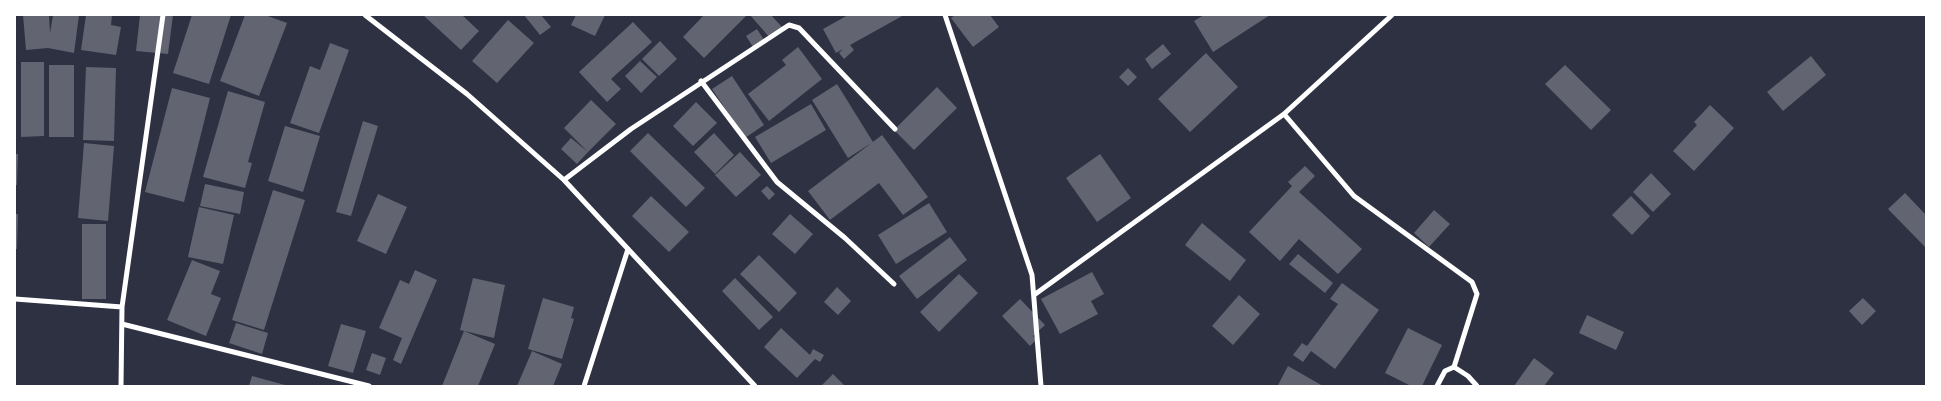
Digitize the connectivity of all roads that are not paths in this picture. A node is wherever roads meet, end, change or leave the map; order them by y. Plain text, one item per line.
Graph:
1 (163, 15) edge
2 (365, 15) edge
3 (945, 15) edge
4 (1392, 15) edge
5 (701, 81) junction
6 (1284, 114) junction
7 (895, 128) dead end
8 (564, 180) junction
9 (628, 249) junction
10 (894, 284) dead end
11 (1034, 295) junction
12 (15, 299) edge
13 (122, 307) junction
14 (122, 324) junction
15 (1454, 367) junction
16 (121, 386) edge
17 (369, 386) edge
18 (584, 386) edge
19 (755, 386) edge
20 (1041, 386) edge
21 (1437, 386) edge
22 (1477, 386) edge

1 - 13 street
2 - 8 street
3 - 11 street
4 - 6 street
5 - 7 street
5 - 8 street
5 - 10 street
6 - 11 street
6 - 15 street
8 - 9 street
9 - 18 street
9 - 19 street
11 - 20 street
12 - 13 street
13 - 14 street
14 - 16 street
14 - 17 street
15 - 21 street
15 - 22 street

